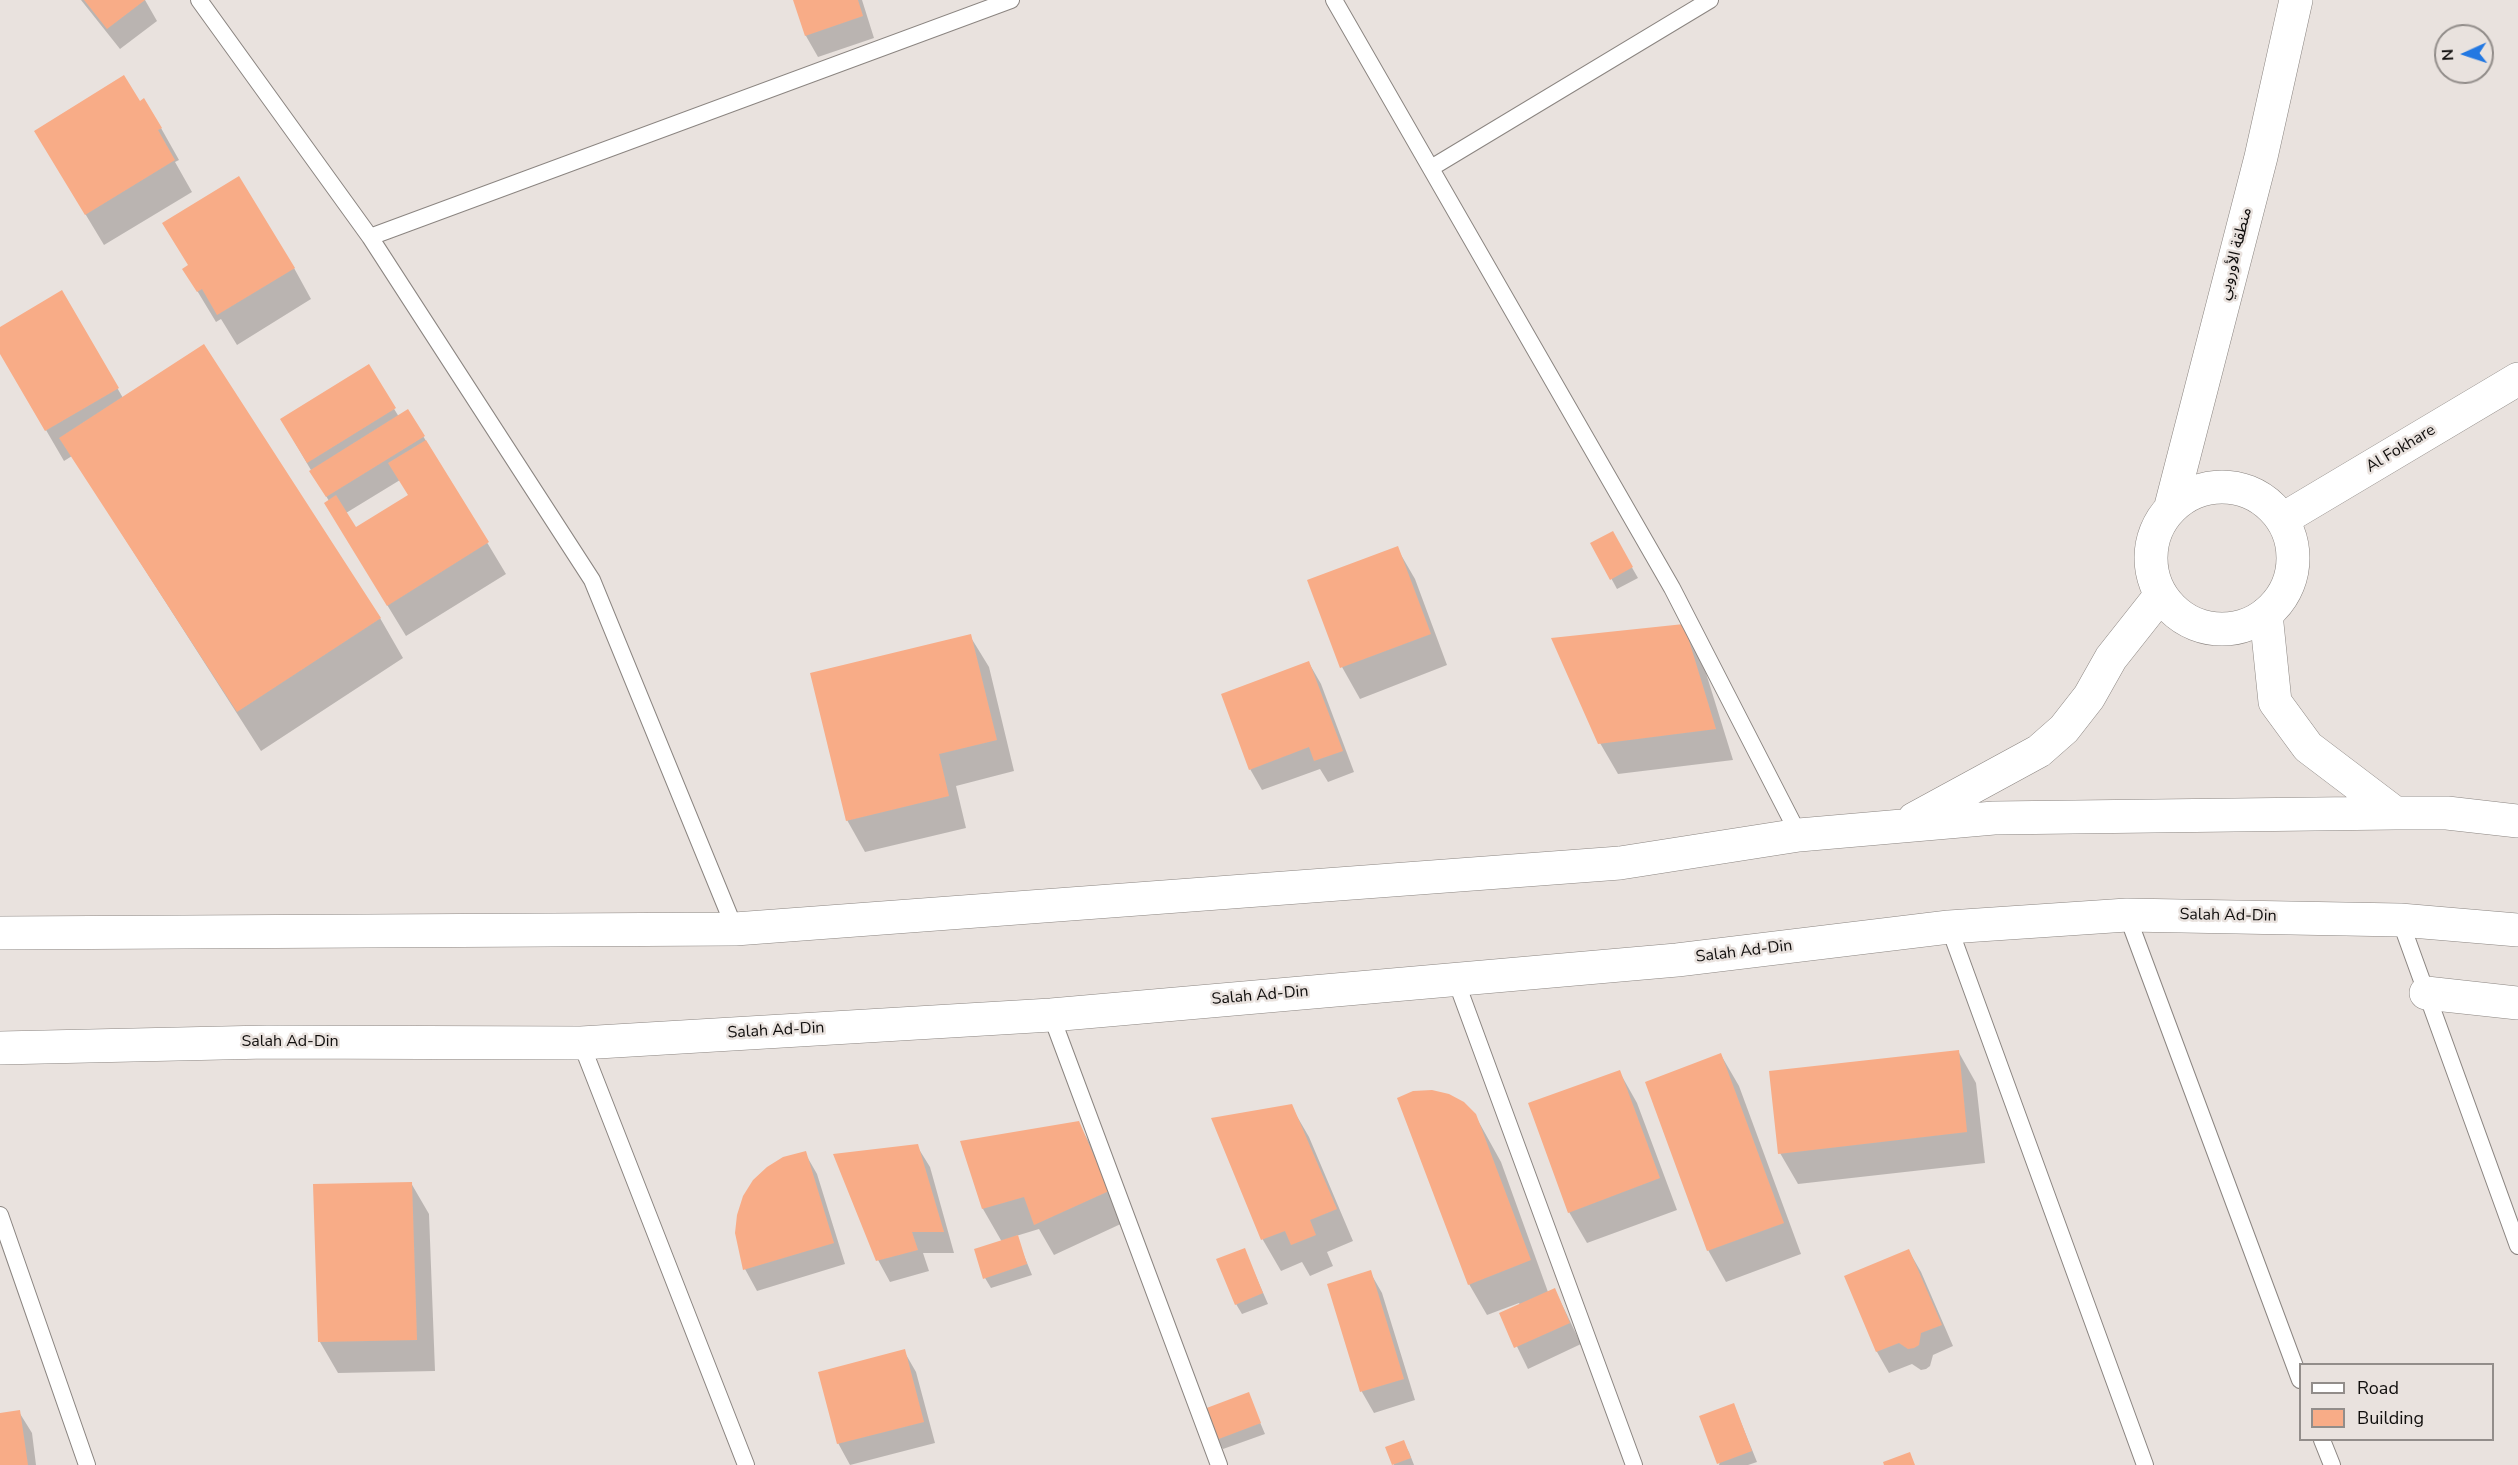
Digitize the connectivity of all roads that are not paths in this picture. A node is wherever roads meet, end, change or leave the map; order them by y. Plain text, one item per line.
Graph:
1 (199, 0) edge
2 (1011, 0) edge
3 (1334, 0) edge
4 (1710, 0) edge
5 (2296, 0) edge
6 (1431, 168) junction
7 (370, 237) junction
8 (2518, 379) edge
9 (2171, 507) junction
10 (2283, 519) junction
11 (2160, 596) junction
12 (2266, 614) junction
13 (2395, 813) junction
14 (2518, 821) edge
15 (1904, 825) junction
16 (1799, 835) junction
17 (2127, 915) junction
18 (2400, 920) junction
19 (1949, 927) junction
20 (735, 929) junction
21 (2518, 930) edge
22 (0, 933) edge
23 (1455, 978) junction
24 (2426, 993) junction
25 (2518, 1003) edge
26 (1051, 1015) junction
27 (581, 1042) junction
28 (0, 1048) edge
29 (0, 1215) edge
30 (2518, 1246) edge
31 (2299, 1375) edge
32 (2322, 1441) edge
33 (87, 1465) edge
34 (746, 1465) edge
35 (1219, 1465) edge
36 (1634, 1465) edge
37 (2145, 1465) edge
38 (2332, 1465) edge

1 - 7 lane
2 - 7 lane
3 - 6 lane
4 - 6 lane
5 - 9 main road, منطقة الأوروبي
6 - 16 lane
7 - 20 lane
8 - 10 main road, Al Fokhare
9 - 10 main road
9 - 11 main road
10 - 12 main road
11 - 12 main road
11 - 15 main road
12 - 13 main road
13 - 14 main road
13 - 15 main road
15 - 16 main road
16 - 20 main road
17 - 18 main road, Salah Ad-Din
17 - 19 main road, Salah Ad-Din
17 - 31 lane
18 - 21 main road, Salah Ad-Din
18 - 24 lane
19 - 23 main road, Salah Ad-Din
19 - 37 lane
20 - 22 main road
23 - 26 main road, Salah Ad-Din
23 - 36 lane
24 - 25 main road
24 - 30 lane
26 - 27 main road, Salah Ad-Din
26 - 35 lane
27 - 28 main road, Salah Ad-Din
27 - 34 lane
29 - 33 lane
32 - 38 lane

